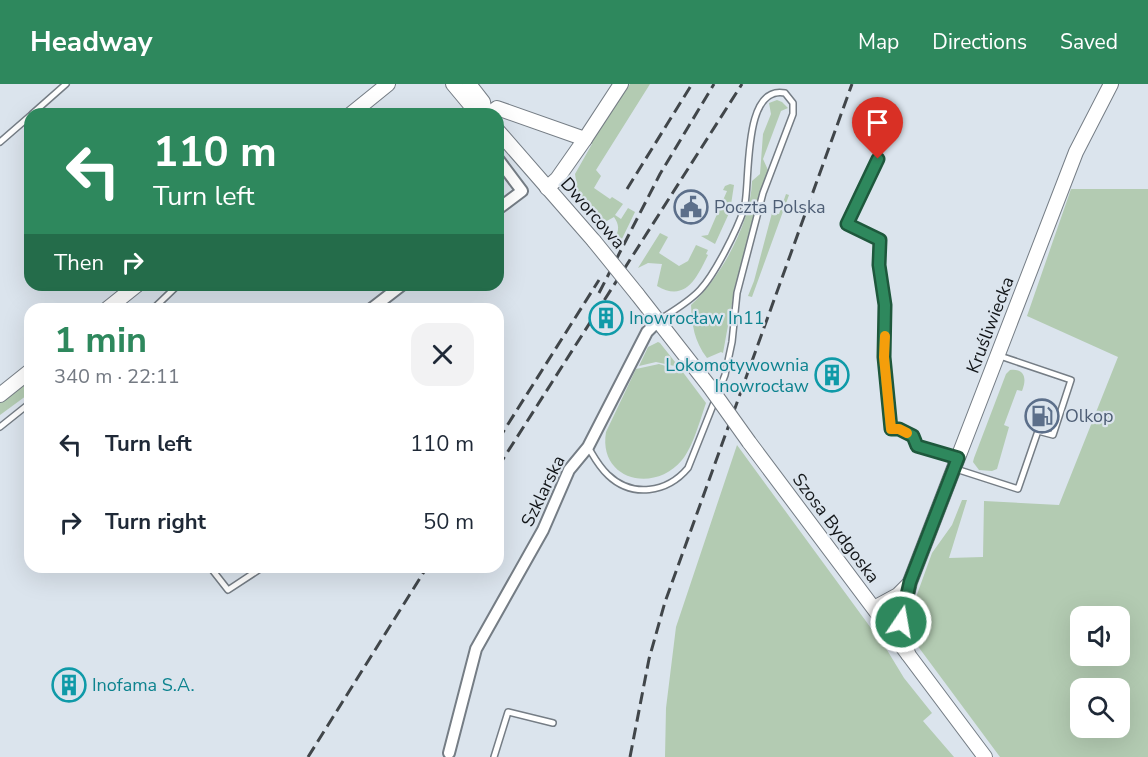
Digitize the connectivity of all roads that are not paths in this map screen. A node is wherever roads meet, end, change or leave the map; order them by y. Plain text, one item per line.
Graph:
1 (66, 84) edge
2 (388, 84) edge
3 (453, 84) edge
4 (469, 84) edge
5 (621, 84) edge
6 (1111, 84) edge
7 (39, 108) edge
8 (358, 108) edge
9 (472, 108) edge
10 (484, 108) edge
11 (504, 110) edge
12 (24, 121) edge
13 (504, 138) edge
14 (585, 139) junction
15 (0, 141) edge
16 (878, 159) dead end
17 (504, 167) edge
18 (547, 188) junction
19 (504, 204) edge
20 (130, 291) edge
21 (172, 291) edge
22 (394, 291) edge
23 (114, 303) edge
24 (159, 303) edge
25 (379, 303) edge
26 (659, 320) junction
27 (997, 355) junction
28 (24, 375) edge
29 (0, 394) edge
30 (24, 409) edge
31 (0, 427) edge
32 (588, 447) junction
33 (956, 463) junction
34 (215, 573) edge
35 (254, 573) edge
36 (910, 582) junction
37 (874, 608) junction
38 (908, 654) junction
39 (552, 723) dead end
40 (447, 755) edge
41 (494, 757) edge
42 (985, 757) edge

1 - 7 lane
2 - 8 main road
3 - 9 main road
4 - 10 main road
5 - 14 main road
6 - 27 main road, Kruśliwiecka
11 - 14 main road
12 - 15 lane
13 - 18 main road, Dworcowa
14 - 18 main road
16 - 33 lane
17 - 19 street
18 - 26 main road, Dworcowa, bridge
20 - 23 main road
21 - 24 lane
22 - 25 street
26 - 32 street, Szklarska
26 - 32 lane
26 - 37 main road, Szosa Bydgoska, bridge
27 - 33 main road, Kruśliwiecka
27 - 33 lane
28 - 29 main road
30 - 31 lane
32 - 40 street, Szklarska
33 - 36 main road, Kruśliwiecka
34 - 35 lane
36 - 37 main road, Kruśliwiecka
36 - 38 main road, Kruśliwiecka
37 - 38 main road, Szosa Bydgoska
38 - 42 main road, Szosa Bydgoska
39 - 41 lane

